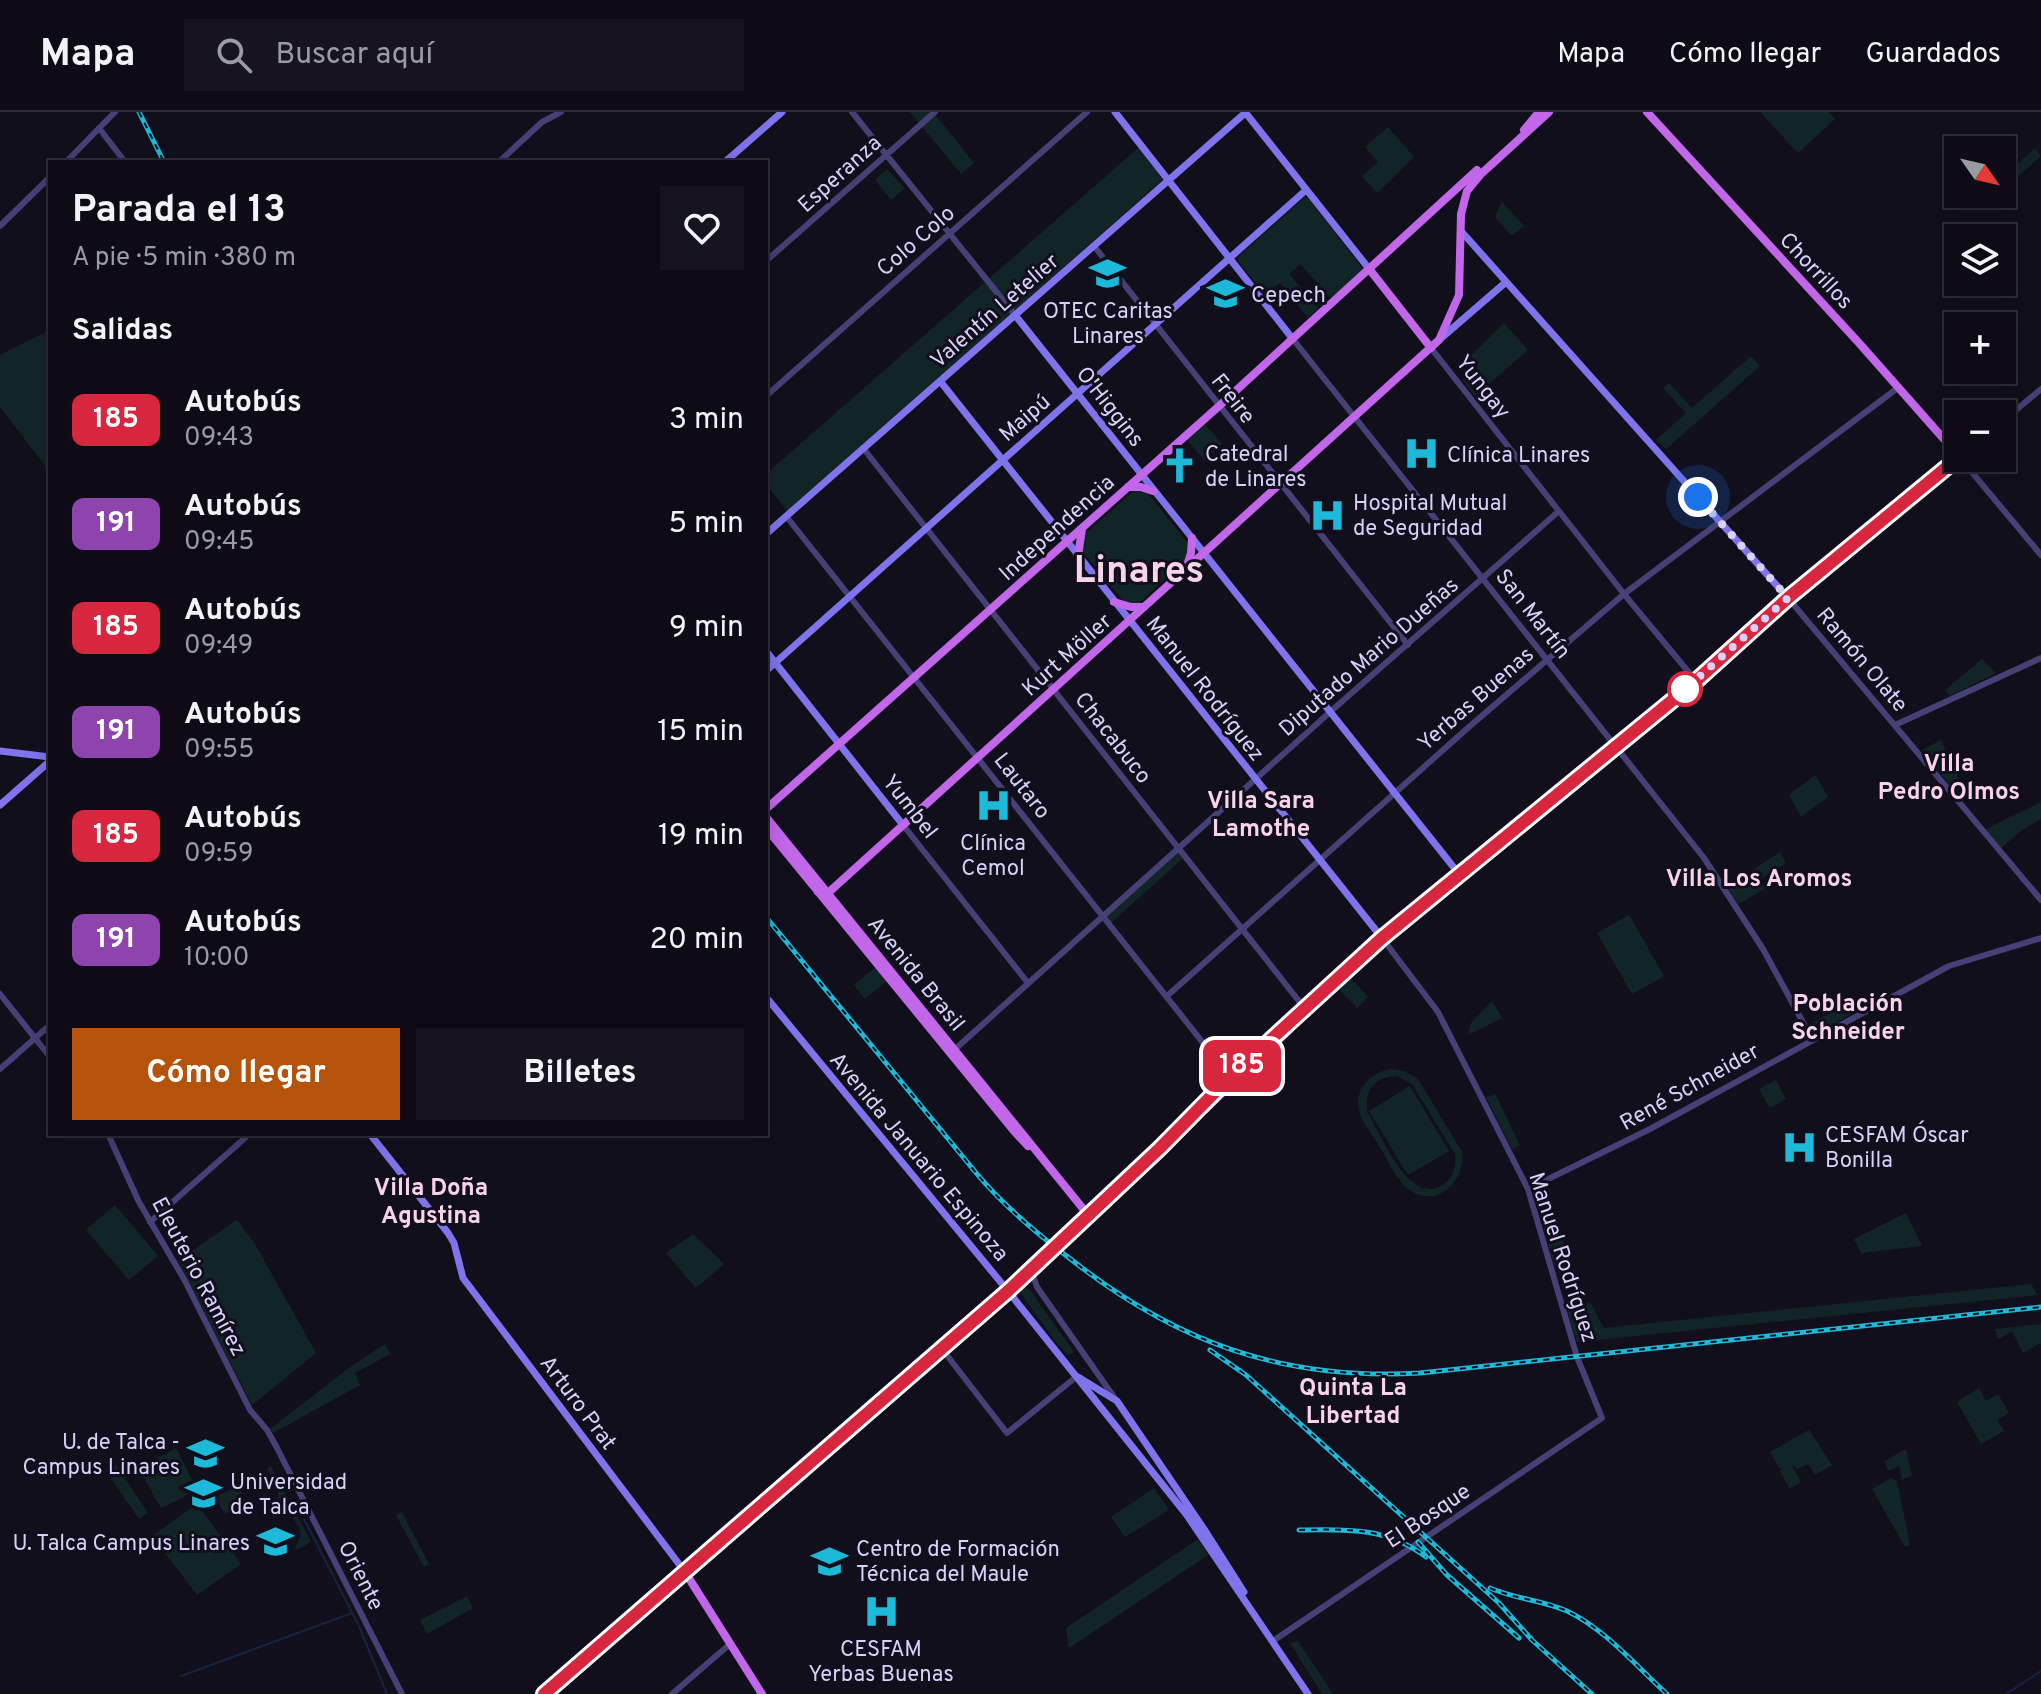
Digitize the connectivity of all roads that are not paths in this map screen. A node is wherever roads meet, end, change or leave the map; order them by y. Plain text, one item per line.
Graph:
1 (115, 112) edge
2 (561, 112) edge
3 (782, 112) edge
4 (852, 112) edge
5 (935, 112) edge
6 (1087, 112) edge
7 (1115, 112) edge
8 (1245, 112) edge
9 (1539, 112) edge
10 (1549, 112) edge
11 (1647, 112) edge
12 (99, 128) junction
13 (887, 154) junction
14 (69, 160) edge
15 (123, 160) edge
16 (501, 160) edge
17 (727, 160) edge
18 (48, 179) edge
19 (1169, 181) junction
20 (1306, 190) junction
21 (0, 226) edge
22 (1461, 231) junction
23 (950, 233) junction
24 (1094, 246) junction
25 (1228, 257) junction
26 (768, 259) edge
27 (1382, 259) junction
28 (1370, 270) junction
29 (1378, 281) junction
30 (1506, 282) junction
31 (1015, 315) junction
32 (1155, 324) junction
33 (1449, 324) junction
34 (1419, 332) junction
35 (1292, 338) junction
36 (1439, 340) junction
37 (1431, 348) junction
38 (940, 381) junction
39 (1899, 387) junction
40 (2041, 389) edge
41 (1078, 393) junction
42 (768, 394) edge
43 (1218, 407) junction
44 (2016, 410) edge
45 (1353, 418) junction
46 (1944, 440) edge
47 (863, 448) junction
48 (1002, 459) junction
49 (1944, 469) edge
50 (1972, 472) edge
51 (1141, 475) junction
52 (1280, 484) junction
53 (1128, 487) junction
54 (1153, 491) junction
55 (1559, 511) junction
56 (786, 516) junction
57 (1720, 521) junction
58 (926, 527) junction
59 (1083, 528) junction
60 (768, 532) edge
61 (1192, 538) junction
62 (1067, 542) junction
63 (1204, 553) junction
64 (2041, 555) edge
65 (1078, 556) junction
66 (1186, 570) junction
67 (1484, 578) junction
68 (1624, 594) junction
69 (850, 596) junction
70 (1788, 598) junction
71 (1114, 602) junction
72 (1145, 607) junction
73 (991, 609) junction
74 (1129, 621) junction
75 (1408, 645) junction
76 (768, 654) edge
77 (2041, 658) edge
78 (1547, 659) junction
79 (775, 663) junction
80 (768, 669) edge
81 (914, 677) junction
82 (1696, 681) junction
83 (1054, 689) junction
84 (1330, 712) junction
85 (1895, 725) junction
86 (839, 744) junction
87 (1615, 745) junction
88 (0, 751) edge
89 (978, 758) junction
90 (48, 759) edge
91 (48, 761) edge
92 (1255, 780) junction
93 (1395, 793) junction
94 (0, 805) edge
95 (768, 807) edge
96 (768, 819) edge
97 (903, 825) junction
98 (768, 830) edge
99 (1178, 848) junction
100 (1319, 861) junction
101 (1459, 874) junction
102 (818, 892) junction
103 (828, 893) junction
104 (2041, 900) edge
105 (1104, 915) junction
106 (1244, 928) junction
107 (1382, 938) junction
108 (2041, 938) edge
109 (1028, 983) junction
110 (0, 994) edge
111 (1167, 996) junction
112 (768, 999) edge
113 (1306, 1010) junction
114 (48, 1027) edge
115 (35, 1038) junction
116 (1812, 1039) junction
117 (953, 1051) junction
118 (48, 1054) edge
119 (0, 1069) edge
120 (1233, 1078) junction
121 (109, 1136) edge
122 (244, 1136) edge
123 (372, 1136) edge
124 (1528, 1189) junction
125 (1089, 1216) junction
126 (150, 1222) junction
127 (1031, 1270) junction
128 (1008, 1291) junction
129 (942, 1349) junction
130 (1076, 1377) junction
131 (1117, 1401) junction
132 (1602, 1418) joint
133 (267, 1430) joint
134 (685, 1572) junction
135 (1258, 1619) junction
136 (1273, 1641) junction
137 (730, 1644) junction
138 (402, 1694) edge
139 (544, 1694) edge
140 (672, 1694) edge
141 (762, 1694) edge
142 (1308, 1694) edge

1 - 12 street
2 - 16 street
3 - 17 main road
4 - 13 street, O'Higgins
5 - 13 street, Esperanza
6 - 23 street, Colo Colo
7 - 19 main road, San Martín
8 - 19 main road, Valentín Letelier
8 - 20 main road, Yungay
9 - 27 main road, Independencia
10 - 22 main road
11 - 39 main road, Chorrillos
12 - 14 street
12 - 15 street
13 - 23 street, O'Higgins
13 - 26 street, Esperanza
18 - 21 street
19 - 24 main road, Valentín Letelier
19 - 25 main road, San Martín
20 - 25 main road, Maipú
20 - 28 main road, Yungay
22 - 30 main road, Ramón Olate
22 - 33 main road
23 - 31 street, O'Higgins
23 - 42 street, Colo Colo
24 - 31 main road, Valentín Letelier
24 - 32 street, Freire
25 - 32 main road, Maipú
25 - 35 main road, San Martín
27 - 28 main road, Independencia
27 - 29 main road
28 - 29 main road, Yungay
28 - 35 main road, Independencia
29 - 34 main road, Yungay
30 - 36 main road, Kurt Möller
30 - 57 main road, Ramón Olate
31 - 38 main road, Valentín Letelier
31 - 41 main road, O'Higgins
32 - 41 main road, Maipú
32 - 43 street, Freire
33 - 34 main road
33 - 36 main road
34 - 37 main road, Yungay
35 - 43 main road, Independencia
35 - 45 street, San Martín
36 - 37 main road, Kurt Möller
37 - 45 main road, Kurt Möller
37 - 55 street, Yungay
38 - 47 main road, Valentín Letelier
38 - 48 main road, Manuel Rodríguez
39 - 46 main road, Chorrillos
39 - 57 street, Yerbas Buenas
40 - 44 street
41 - 48 main road, Maipú
41 - 51 main road, O'Higgins
43 - 51 main road, Independencia
43 - 52 street, Freire
45 - 52 main road, Kurt Möller
45 - 67 street, San Martín
47 - 56 main road, Valentín Letelier
47 - 58 street, Chacabuco
48 - 58 main road, Maipú
48 - 62 main road, Manuel Rodríguez
49 - 70 main road
50 - 64 street, Chorrillos
51 - 53 main road, Independencia
51 - 54 main road, O'Higgins
52 - 63 main road, Kurt Möller
52 - 75 street, Freire
53 - 54 main road
53 - 59 main road, Independencia
54 - 61 main road, O'Higgins
55 - 67 street, Diputado Mario Dueñas
55 - 68 street, Yungay
56 - 60 main road, Valentín Letelier
56 - 69 street, Lautaro
57 - 68 street, Yerbas Buenas
57 - 70 main road, Ramón Olate
58 - 69 main road, Maipú
58 - 73 street, Chacabuco
59 - 62 main road, Independencia
59 - 65 main road
61 - 63 main road, O'Higgins
61 - 66 main road
62 - 65 main road, Manuel Rodríguez
62 - 73 main road, Independencia
63 - 66 main road, Kurt Möller
63 - 84 main road, O'Higgins
65 - 71 main road, Manuel Rodríguez
66 - 72 main road, Kurt Möller
67 - 75 street, Diputado Mario Dueñas
67 - 78 street, San Martín
68 - 78 street, Yerbas Buenas
68 - 82 street, Yungay
69 - 79 main road, Maipú
69 - 81 street, Lautaro
70 - 82 main road
70 - 85 street, Ramón Olate
71 - 72 main road
71 - 74 main road, Manuel Rodríguez
72 - 74 main road, Kurt Möller
73 - 81 main road, Independencia
73 - 83 street, Chacabuco
74 - 83 main road, Kurt Möller
74 - 92 main road, Manuel Rodríguez
75 - 84 street, Diputado Mario Dueñas
76 - 79 main road, Yumbel
77 - 85 street
78 - 87 street, San Martín
78 - 93 street, Yerbas Buenas
79 - 80 main road, Maipú
79 - 86 main road, Yumbel
81 - 86 main road, Independencia
81 - 89 street, Lautaro
82 - 87 main road
83 - 89 main road, Kurt Möller
83 - 99 street, Chacabuco
84 - 92 street, Diputado Mario Dueñas
84 - 93 main road, O'Higgins
85 - 104 street, Ramón Olate
86 - 95 main road, Independencia
86 - 97 main road, Yumbel
87 - 101 main road
87 - 116 street, San Martín
88 - 90 main road
89 - 97 main road, Kurt Möller
89 - 105 street, Lautaro
91 - 94 main road
92 - 99 street, Diputado Mario Dueñas
92 - 100 main road, Manuel Rodríguez
93 - 100 street, Yerbas Buenas
93 - 101 main road, O'Higgins
96 - 103 main road, Avenida Brasil
97 - 103 main road, Kurt Möller
97 - 109 street, Yumbel
98 - 102 main road, Avenida Brasil
99 - 105 street, Diputado Mario Dueñas
99 - 106 street, Chacabuco
100 - 106 street, Yerbas Buenas
100 - 107 main road, Manuel Rodríguez
101 - 107 main road
102 - 103 main road
102 - 117 main road, Avenida Brasil
103 - 117 main road, Avenida Brasil
105 - 109 street, Diputado Mario Dueñas
105 - 111 street, Lautaro
106 - 111 street, Yerbas Buenas
106 - 113 street, Chacabuco
107 - 113 main road
107 - 124 street, Manuel Rodríguez
108 - 116 street, René Schneider
109 - 117 street, Diputado Mario Dueñas
110 - 115 street
111 - 120 street, Lautaro
112 - 128 main road, Avenida Januario Espinoza
113 - 120 main road
114 - 115 street
115 - 118 street
115 - 119 street
116 - 124 street, René Schneider
117 - 125 main road, Avenida Brasil
120 - 125 main road
121 - 126 street, Eleuterio Ramírez
122 - 126 street
123 - 134 main road, Arturo Prat
124 - 132 street, Manuel Rodríguez
125 - 127 main road
126 - 133 street, Eleuterio Ramírez
127 - 128 main road
127 - 131 street
128 - 129 main road
128 - 130 main road, Avenida Januario Espinoza
129 - 130 street
129 - 134 main road
130 - 131 main road, Avenida Januario Espinoza
130 - 135 main road, Avenida Januario Espinoza
131 - 135 main road, Avenida Januario Espinoza
132 - 136 street, El Bosque
133 - 138 street, Oriente
134 - 137 main road, Arturo Prat
134 - 139 street
135 - 136 main road, Avenida Januario Espinoza
136 - 142 main road, Avenida Januario Espinoza
137 - 140 street
137 - 141 main road, Arturo Prat

